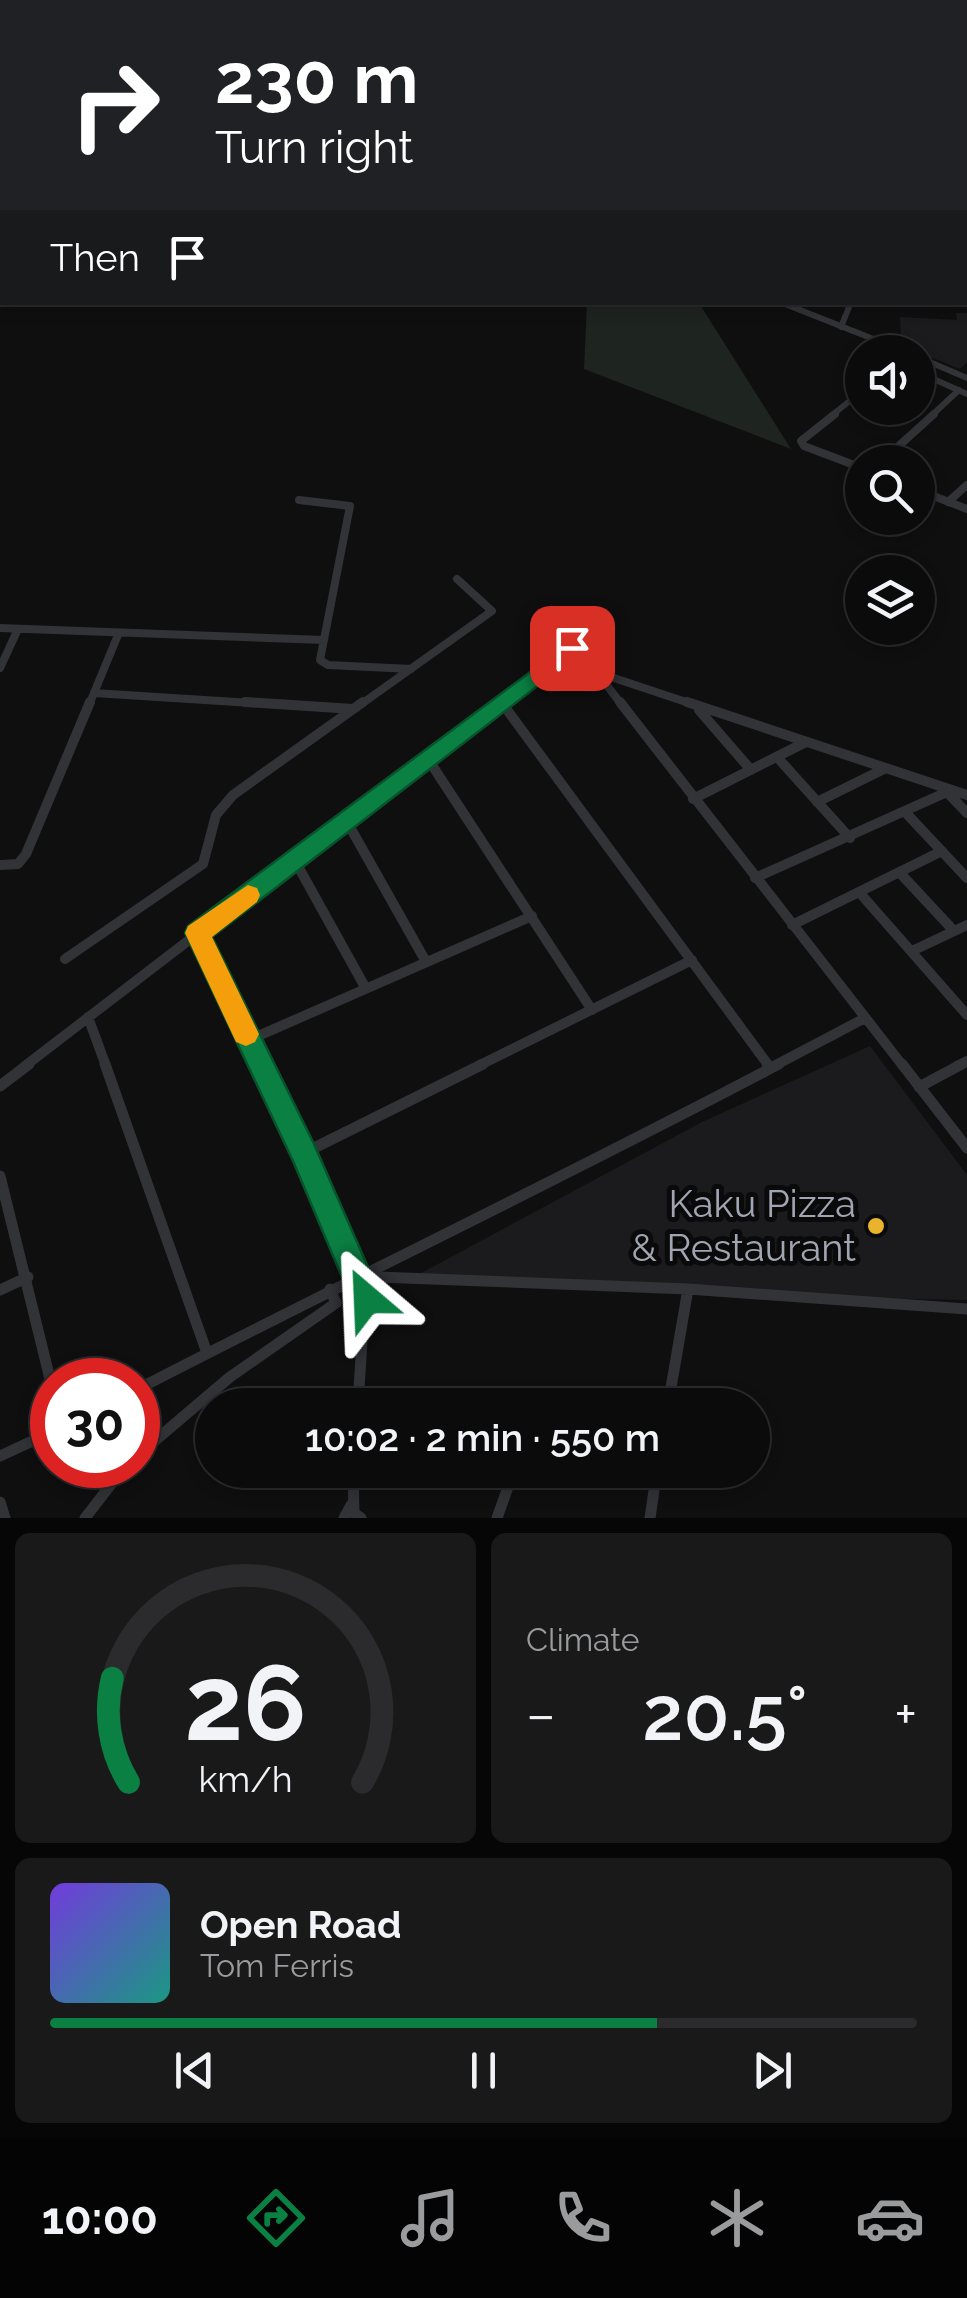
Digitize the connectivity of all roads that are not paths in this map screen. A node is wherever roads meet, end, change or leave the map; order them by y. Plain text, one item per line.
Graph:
1 (776, 305) edge
2 (788, 305) edge
3 (850, 305) edge
4 (840, 326) junction
5 (850, 335) edge
6 (862, 335) edge
7 (935, 370) edge
8 (935, 377) edge
9 (965, 387) edge
10 (845, 405) edge
11 (900, 445) edge
12 (845, 462) edge
13 (967, 485) edge
14 (935, 497) edge
15 (299, 500) dead end
16 (948, 502) junction
17 (967, 509) edge
18 (457, 579) dead end
19 (0, 628) edge
20 (18, 629) junction
21 (118, 635) junction
22 (324, 640) junction
23 (0, 668) edge
24 (411, 669) junction
25 (596, 672) junction
26 (94, 693) junction
27 (502, 703) junction
28 (698, 708) junction
29 (354, 709) junction
30 (804, 744) junction
31 (777, 757) junction
32 (428, 759) junction
33 (884, 769) junction
34 (751, 770) junction
35 (945, 790) junction
36 (967, 795) edge
37 (693, 799) junction
38 (817, 802) junction
39 (906, 813) junction
40 (967, 813) edge
41 (346, 820) junction
42 (850, 838) junction
43 (942, 851) junction
44 (294, 860) junction
45 (0, 865) edge
46 (900, 872) junction
47 (756, 878) junction
48 (967, 878) edge
49 (858, 892) junction
50 (532, 916) junction
51 (792, 925) junction
52 (967, 925) edge
53 (954, 931) junction
54 (197, 933) junction
55 (912, 951) junction
56 (65, 958) dead end
57 (426, 960) junction
58 (692, 960) junction
59 (365, 987) junction
60 (967, 992) edge
61 (953, 999) junction
62 (592, 1010) junction
63 (967, 1015) edge
64 (88, 1018) junction
65 (865, 1018) junction
66 (248, 1040) junction
67 (967, 1061) edge
68 (770, 1068) junction
69 (0, 1086) edge
70 (918, 1086) junction
71 (967, 1148) edge
72 (304, 1153) junction
73 (0, 1176) edge
74 (28, 1277) junction
75 (357, 1278) junction
76 (330, 1289) junction
77 (688, 1289) junction
78 (0, 1290) edge
79 (967, 1309) edge
80 (208, 1353) junction
81 (46, 1358) edge
82 (160, 1377) edge
83 (359, 1388) edge
84 (671, 1388) edge
85 (160, 1436) edge
86 (30, 1442) edge
87 (0, 1456) edge
88 (109, 1488) edge
89 (508, 1488) edge
90 (654, 1488) edge
91 (0, 1502) edge
92 (348, 1511) edge
93 (5, 1518) edge
94 (86, 1518) edge
95 (361, 1518) edge
96 (497, 1518) edge
97 (650, 1518) edge

1 - 5 street
2 - 4 street
3 - 4 street
4 - 6 street
7 - 9 street
8 - 9 street
9 - 11 street
10 - 12 street
13 - 16 street
14 - 16 street
15 - 22 street
16 - 17 street
18 - 24 street
19 - 20 street
20 - 21 street
20 - 23 street
21 - 22 street
21 - 26 street
22 - 24 street
24 - 29 street
25 - 27 street
25 - 28 street
25 - 37 street
26 - 29 street
26 - 45 street
27 - 32 street
27 - 58 street
28 - 30 street
28 - 34 street
29 - 56 street
30 - 31 street
30 - 33 street
31 - 34 street
31 - 38 street
32 - 41 street
32 - 50 street
33 - 35 street
33 - 38 street
34 - 37 street
35 - 36 street
35 - 39 street
35 - 40 street
37 - 47 street
38 - 42 street
39 - 42 street
39 - 43 street
41 - 44 street
41 - 57 street
42 - 47 street
43 - 46 street
43 - 48 street
44 - 54 street
44 - 59 street
46 - 49 street
46 - 53 street
47 - 51 street
49 - 51 street
49 - 55 street
50 - 57 street
50 - 62 street
51 - 65 street
52 - 53 street
53 - 55 street
54 - 64 street
54 - 66 street
55 - 61 street
57 - 59 street
58 - 62 street
58 - 68 street
59 - 66 street
60 - 61 street
61 - 63 street
62 - 72 street
64 - 69 street
64 - 80 street
65 - 68 street
65 - 70 street
66 - 72 street
67 - 70 street
68 - 75 street
70 - 71 street
72 - 75 street
73 - 74 street
74 - 78 street
74 - 81 street
75 - 76 street
75 - 77 street
75 - 83 street
76 - 80 street
76 - 85 street
77 - 79 street
77 - 84 street
80 - 82 street
86 - 87 street
88 - 94 street
89 - 96 street
90 - 97 street
91 - 93 street
92 - 95 street

